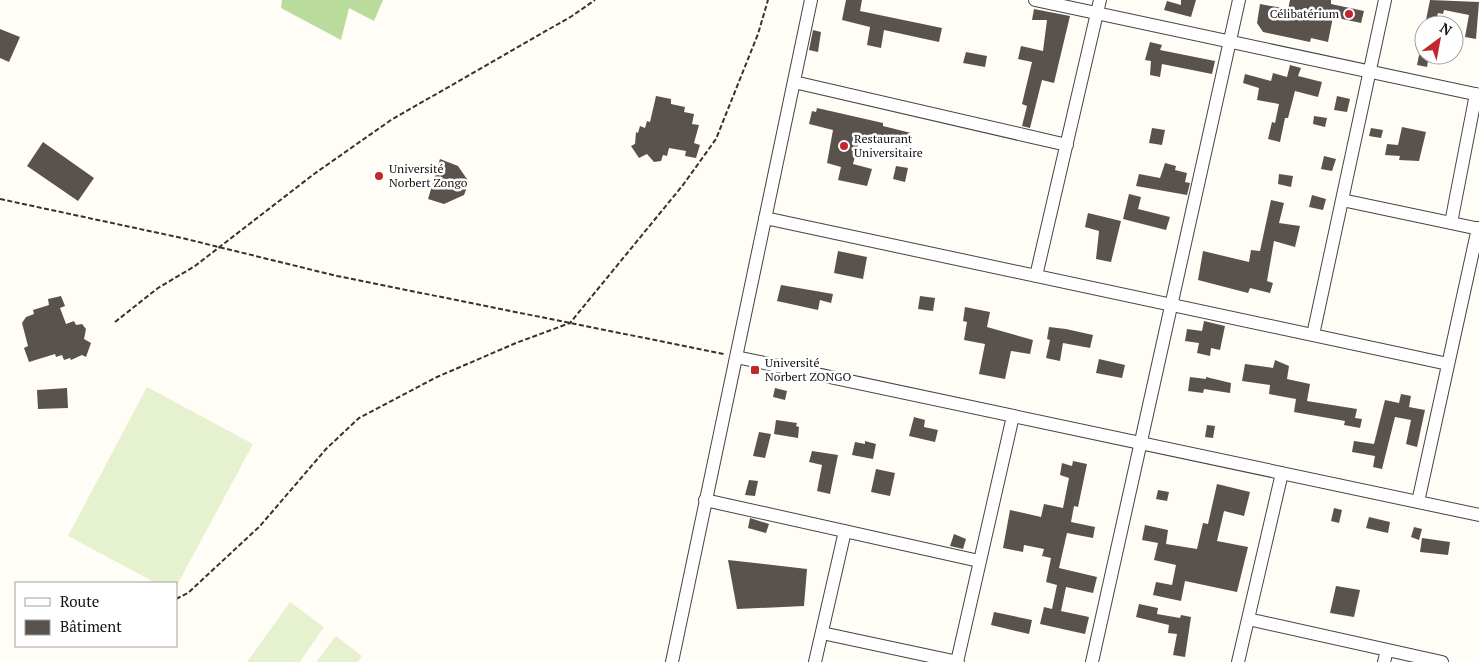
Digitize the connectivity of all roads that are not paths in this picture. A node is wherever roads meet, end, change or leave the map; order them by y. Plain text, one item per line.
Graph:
1 (811, 0) edge
2 (1035, 0) edge
3 (1100, 0) edge
4 (1239, 0) edge
5 (1385, 0) edge
6 (1096, 13) junction
7 (1230, 41) junction
8 (1370, 71) junction
9 (794, 82) junction
10 (1478, 94) edge
11 (1067, 144) junction
12 (1342, 200) junction
13 (765, 218) junction
14 (1451, 223) junction
15 (1478, 228) edge
16 (1036, 276) junction
17 (1172, 305) junction
18 (1313, 335) junction
19 (736, 357) junction
20 (1448, 364) junction
21 (1014, 416) junction
22 (1141, 443) junction
23 (1282, 473) junction
24 (705, 500) junction
25 (1418, 502) junction
26 (1479, 515) edge
27 (845, 532) junction
28 (979, 562) junction
29 (1248, 619) junction
30 (822, 632) junction
31 (1385, 656) edge
32 (672, 662) edge
33 (816, 662) edge
34 (957, 662) edge
35 (1092, 662) edge
36 (1238, 662) edge
37 (1442, 662) edge

1 - 9 street
2 - 6 street
3 - 6 street
4 - 7 street
5 - 8 street
6 - 7 street
6 - 11 street
7 - 8 street
7 - 17 street
8 - 10 street
8 - 12 street
9 - 11 street
9 - 13 street
10 - 14 street
11 - 16 street
12 - 14 street
12 - 18 street
13 - 16 street
13 - 19 street
14 - 15 street
15 - 20 street
16 - 17 street
17 - 18 street
17 - 22 street
18 - 20 street
19 - 21 street
19 - 24 street
20 - 25 street
21 - 22 street
21 - 28 street
22 - 23 street
22 - 35 street
23 - 25 street
23 - 29 street
24 - 27 street
24 - 32 street
25 - 26 street
27 - 28 street
27 - 30 street
28 - 34 street
29 - 31 street
29 - 36 street
30 - 33 street
30 - 34 street
31 - 37 street

